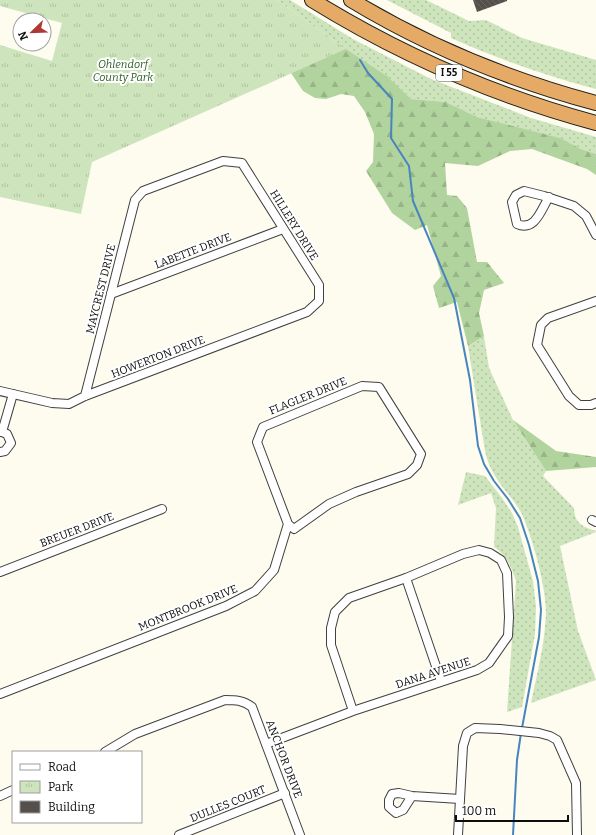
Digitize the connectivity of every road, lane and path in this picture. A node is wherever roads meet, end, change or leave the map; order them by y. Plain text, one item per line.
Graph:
1 (312, 0) edge
2 (351, 0) edge
3 (596, 103) edge
4 (596, 124) edge
5 (242, 163) joint
6 (549, 198) junction
7 (283, 229) junction
8 (596, 235) edge
9 (111, 294) junction
10 (318, 301) joint
11 (596, 301) edge
12 (0, 391) edge
13 (13, 394) junction
14 (85, 396) junction
15 (596, 403) edge
16 (1, 432) edge
17 (0, 452) edge
18 (162, 509) dead end
19 (288, 524) junction
20 (0, 572) edge
21 (406, 578) junction
22 (440, 681) junction
23 (0, 694) edge
24 (353, 711) junction
25 (266, 744) junction
26 (107, 751) edge
27 (12, 790) edge
28 (285, 792) junction
29 (0, 796) edge
30 (412, 796) dead end
31 (460, 800) junction
32 (179, 835) edge
33 (300, 835) edge
34 (458, 835) edge
35 (577, 835) edge

1 - 4 highway, I 55
2 - 3 highway, I 55
5 - 7 street, HILLERY DRIVE
5 - 9 street, MAYCREST DRIVE
6 - 6 street
6 - 8 street
7 - 9 street, LABETTE DRIVE
7 - 10 street, HILLERY DRIVE
9 - 14 street, MAYCREST DRIVE
10 - 14 street, HOWERTON DRIVE
11 - 15 street
12 - 13 street, HOWERTON DRIVE
13 - 14 street, HOWERTON DRIVE
13 - 16 street
16 - 17 street
18 - 20 street, BREUER DRIVE
19 - 19 street, FLAGLER DRIVE
19 - 23 street, MONTBROOK DRIVE
21 - 22 street
21 - 22 street, DANA AVENUE
21 - 24 street
22 - 24 street, DANA AVENUE
24 - 25 street, DANA AVENUE
25 - 26 street, ANCHOR DRIVE
25 - 28 street, ANCHOR DRIVE
27 - 29 street
28 - 32 street, DULLES COURT
28 - 33 street, ANCHOR DRIVE
30 - 31 street
31 - 34 street
31 - 35 street

